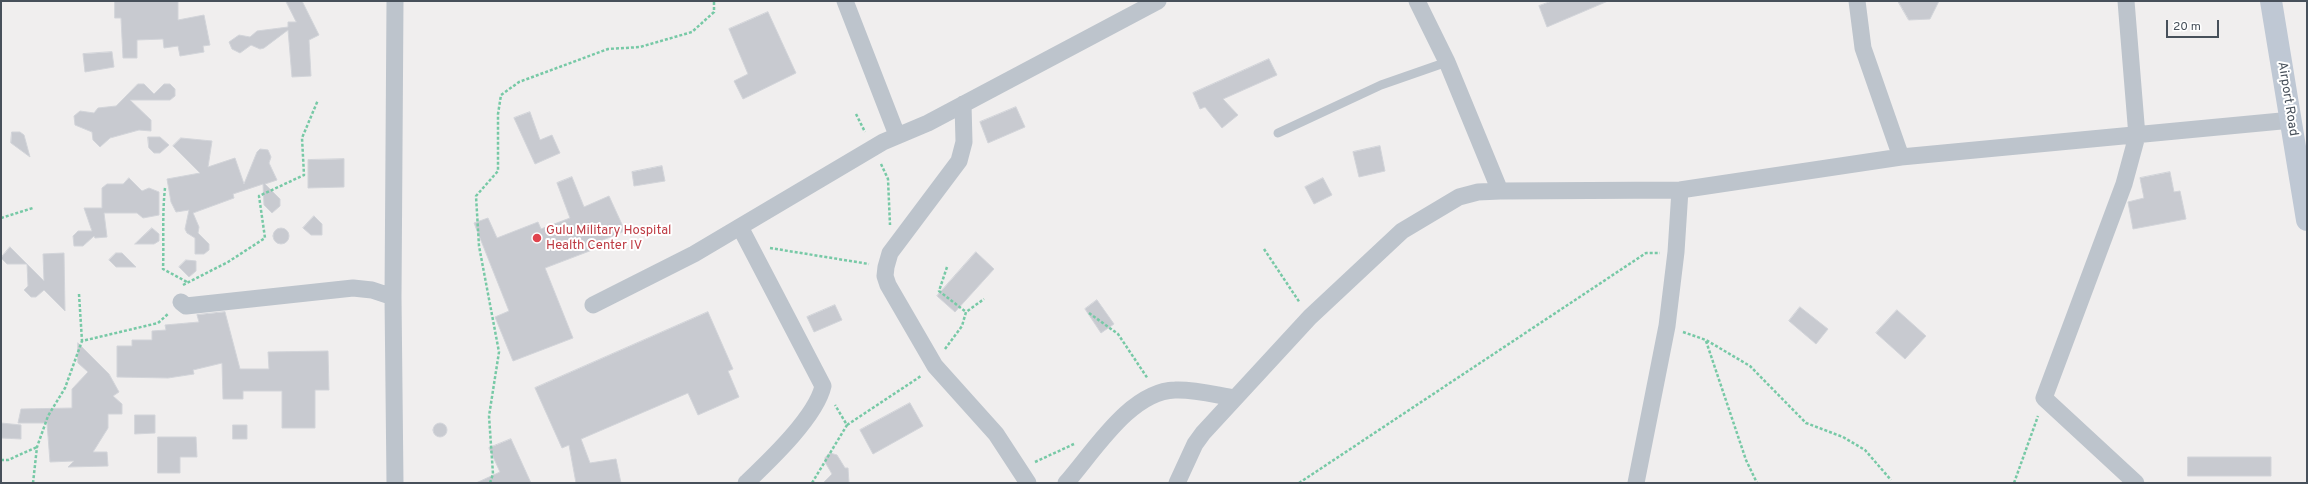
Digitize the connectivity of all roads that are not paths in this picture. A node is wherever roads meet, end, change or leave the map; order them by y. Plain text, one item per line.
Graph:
1 (395, 1) edge
2 (845, 1) edge
3 (1158, 1) edge
4 (1417, 1) edge
5 (1857, 1) edge
6 (2126, 1) edge
7 (2271, 1) edge
8 (1448, 62) junction
9 (963, 104) junction
10 (2292, 120) junction
11 (1278, 132) dead end
12 (897, 135) junction
13 (2137, 136) junction
14 (1901, 157) junction
15 (1500, 190) junction
16 (1680, 190) junction
17 (2307, 220) edge
18 (740, 227) junction
19 (393, 297) junction
20 (181, 302) dead end
21 (593, 305) dead end
22 (1235, 398) junction
23 (1025, 476) edge
24 (394, 483) edge
25 (746, 483) edge
26 (1066, 483) edge
27 (1177, 483) edge
28 (1636, 483) edge
29 (2136, 483) edge

1 - 19 street
2 - 12 street
3 - 9 street
4 - 8 street
5 - 14 street
6 - 13 street
7 - 10 street, Airport Road
8 - 11 lane
8 - 15 street
9 - 12 street
9 - 23 street
10 - 13 street
10 - 17 street, Airport Road
12 - 18 street
13 - 14 street
13 - 29 street
14 - 16 street
15 - 16 street
15 - 22 street
16 - 28 street
18 - 21 street
18 - 25 street
19 - 20 street
19 - 24 street
22 - 26 street
22 - 27 street

